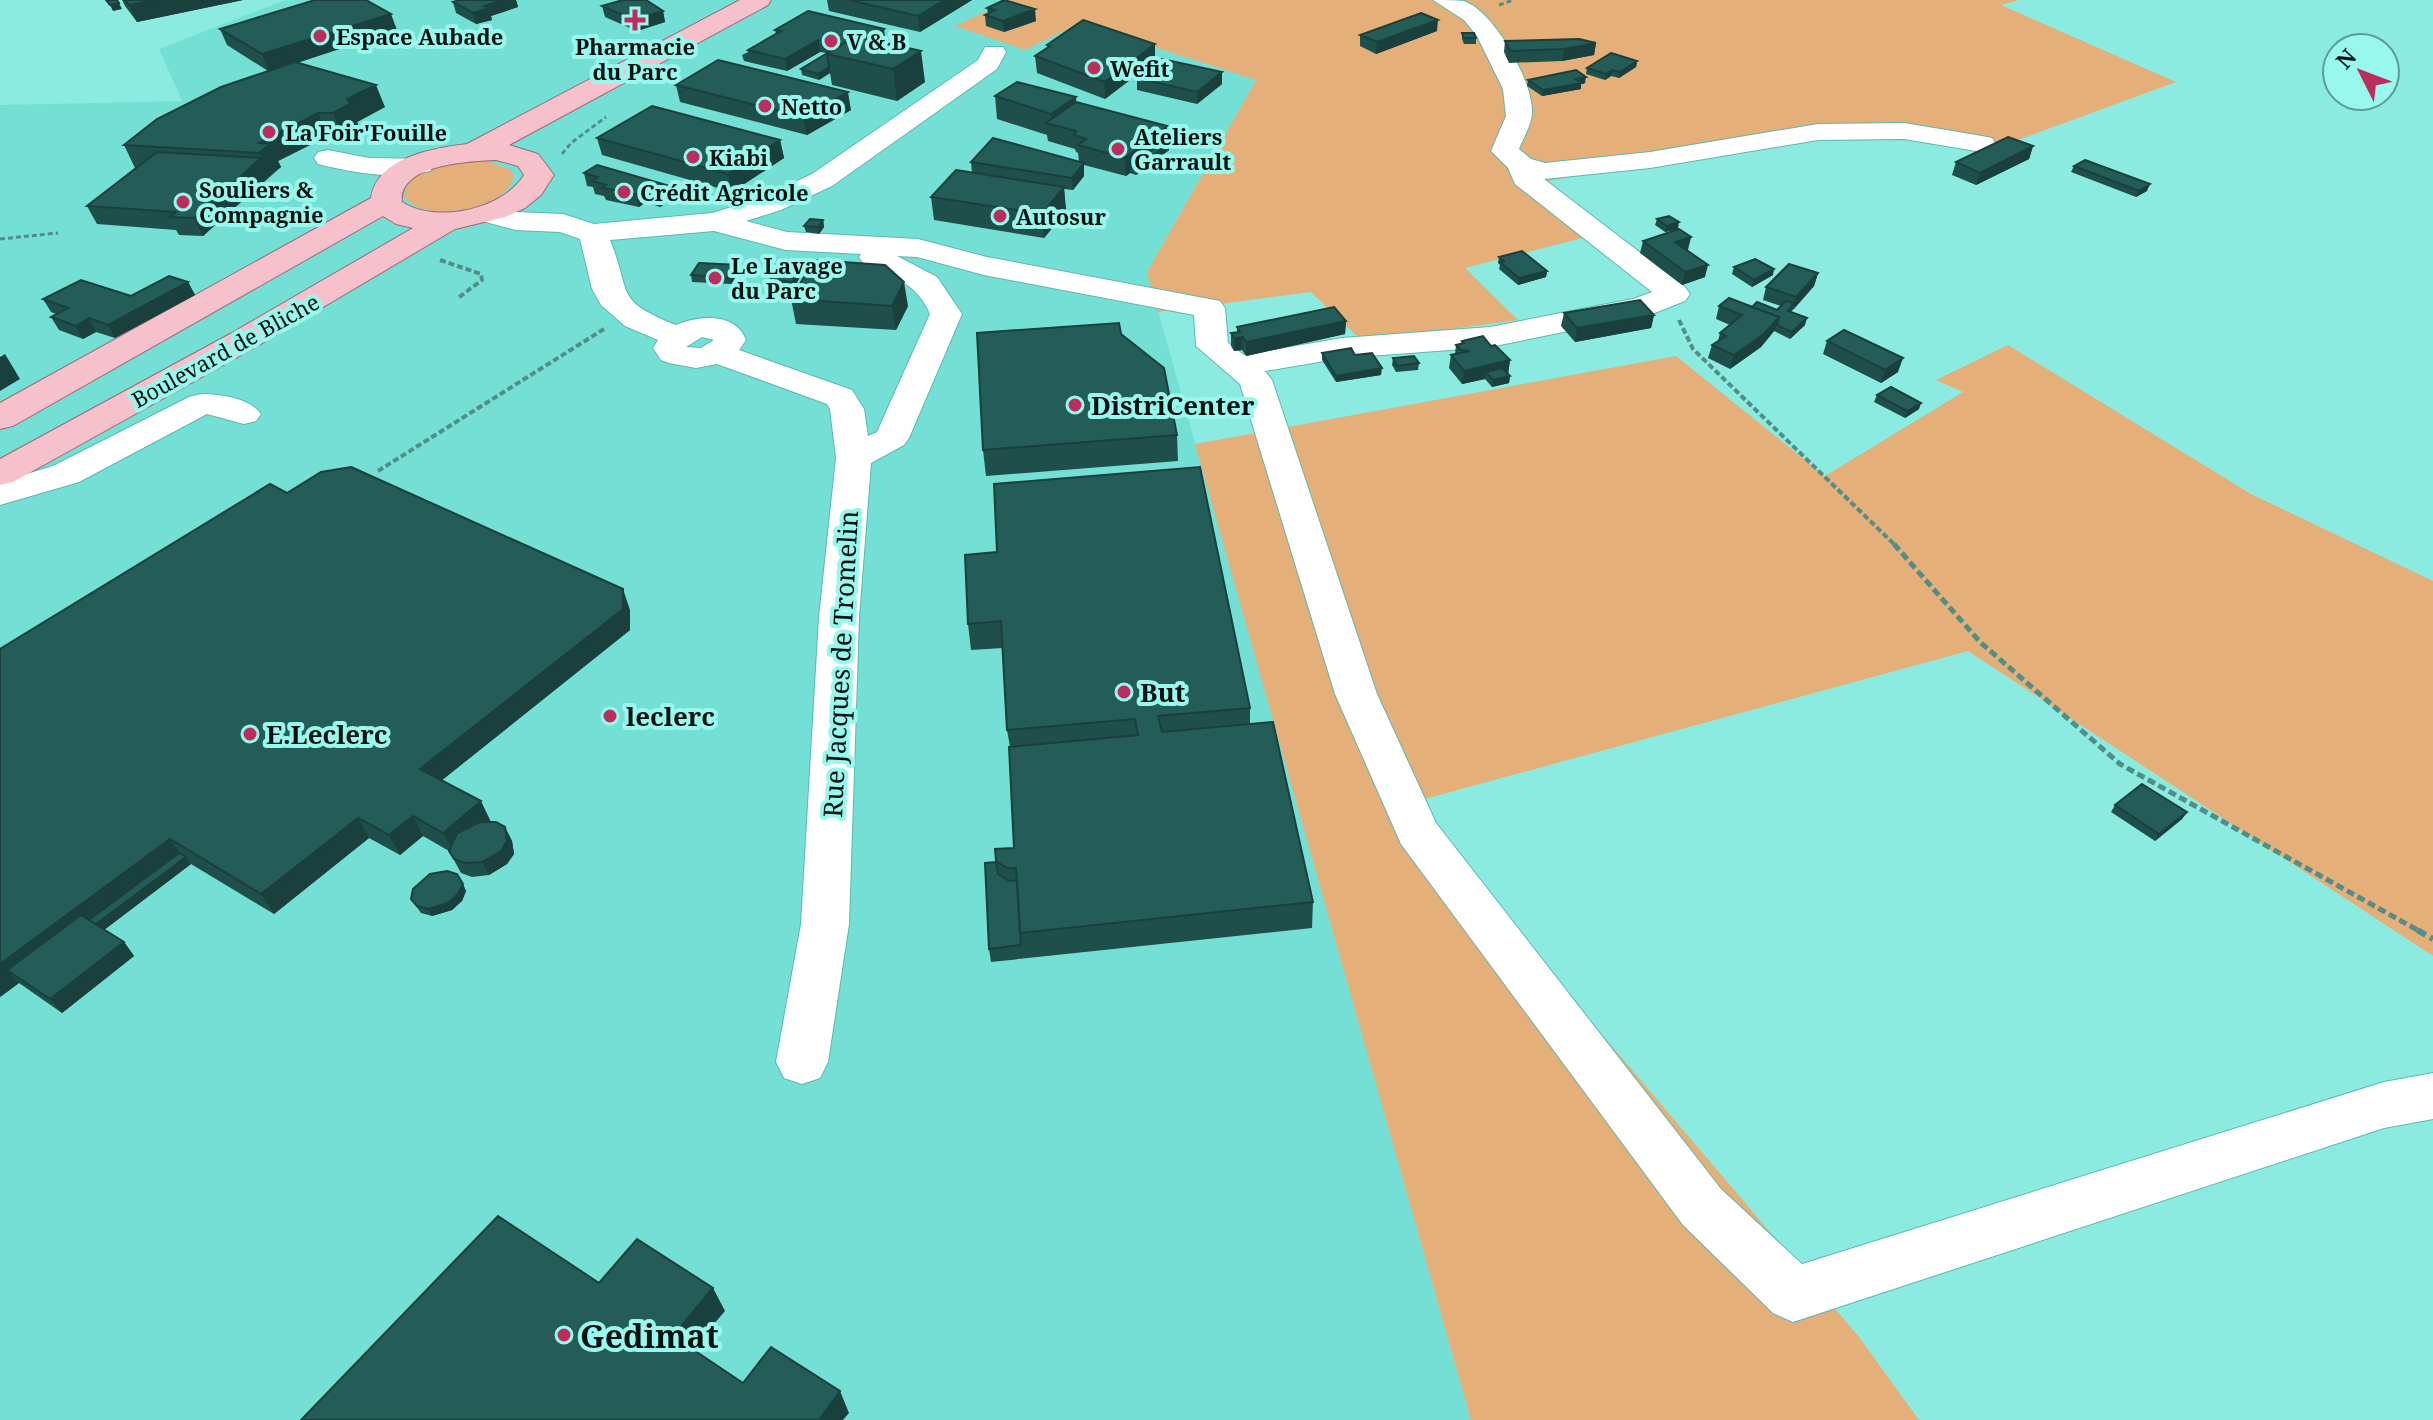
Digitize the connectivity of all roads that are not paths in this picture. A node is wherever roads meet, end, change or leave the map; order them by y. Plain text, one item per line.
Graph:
1 (759, 0) edge
2 (1445, 0) edge
3 (669, 50) junction
4 (994, 52) dead end
5 (1982, 144) dead end
6 (474, 152) junction
7 (328, 158) dead end
8 (529, 160) junction
9 (1521, 165) junction
10 (383, 183) junction
11 (528, 194) junction
12 (488, 214) junction
13 (447, 221) junction
14 (715, 222) junction
15 (578, 228) junction
16 (847, 246) junction
17 (1238, 366) junction
18 (244, 414) dead end
19 (0, 418) edge
20 (854, 458) junction
21 (0, 474) edge
22 (0, 494) edge
23 (802, 1062) dead end
24 (2433, 1096) edge

1 - 3 main road
2 - 9 street
3 - 6 main road
3 - 8 main road
4 - 14 street
5 - 9 street
6 - 8 main road
6 - 10 main road, Boulevard de Bliche
7 - 10 street
8 - 11 main road
9 - 17 street
10 - 13 main road
10 - 19 main road, Boulevard de Bliche
11 - 12 main road
11 - 15 street
12 - 13 main road
12 - 15 street
13 - 21 main road, Boulevard de Bliche
14 - 15 street
14 - 16 street
15 - 20 street, Rue Jacques de Tromelin
16 - 17 street
16 - 20 street
17 - 24 street
18 - 22 street
20 - 23 street, Rue Jacques de Tromelin

